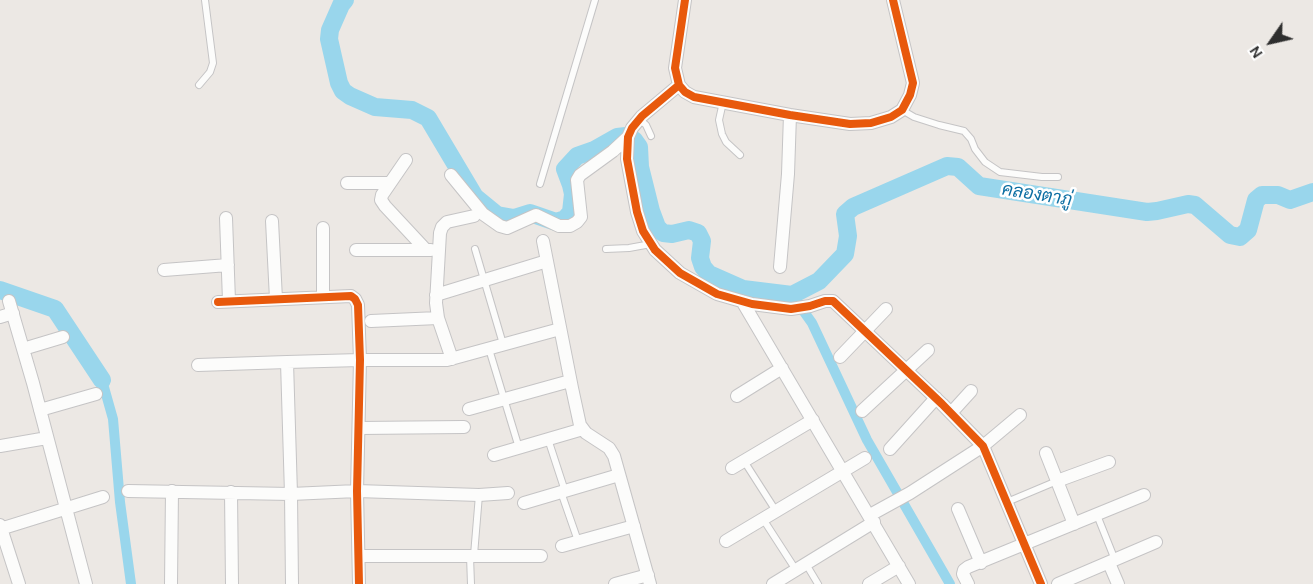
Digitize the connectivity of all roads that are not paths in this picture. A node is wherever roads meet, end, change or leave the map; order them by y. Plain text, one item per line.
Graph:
1 (205, 0) edge
2 (595, 0) edge
3 (685, 0) edge
4 (893, 0) edge
5 (200, 85) dead end
6 (680, 85) junction
7 (723, 102) junction
8 (902, 110) junction
9 (790, 115) junction
10 (639, 119) junction
11 (651, 136) dead end
12 (628, 137) junction
13 (740, 155) dead end
14 (406, 160) dead end
15 (451, 175) dead end
16 (1058, 177) dead end
17 (347, 183) dead end
18 (390, 183) junction
19 (540, 184) dead end
20 (474, 216) dead end
21 (226, 218) dead end
22 (272, 221) dead end
23 (323, 228) dead end
24 (543, 241) dead end
25 (651, 244) junction
26 (475, 249) dead end
27 (606, 249) dead end
28 (356, 250) dead end
29 (432, 250) junction
30 (547, 261) junction
31 (228, 265) junction
32 (780, 267) dead end
33 (164, 270) dead end
34 (485, 280) junction
35 (436, 295) junction
36 (323, 297) junction
37 (276, 299) junction
38 (742, 301) junction
39 (886, 309) dead end
40 (0, 317) edge
41 (438, 318) junction
42 (371, 321) dead end
43 (560, 328) junction
44 (865, 331) junction
45 (63, 337) dead end
46 (503, 345) junction
47 (23, 349) junction
48 (489, 349) junction
49 (928, 350) dead end
50 (840, 357) dead end
51 (453, 359) junction
52 (360, 360) junction
53 (287, 362) junction
54 (198, 365) dead end
55 (782, 368) junction
56 (906, 369) junction
57 (570, 381) junction
58 (971, 391) dead end
59 (96, 394) dead end
60 (737, 396) dead end
61 (936, 398) junction
62 (504, 399) junction
63 (469, 409) dead end
64 (40, 410) junction
65 (862, 411) dead end
66 (951, 413) junction
67 (1020, 415) dead end
68 (813, 420) junction
69 (464, 427) dead end
70 (359, 428) junction
71 (583, 429) junction
72 (47, 438) junction
73 (548, 439) junction
74 (0, 446) edge
75 (983, 446) junction
76 (519, 448) junction
77 (890, 449) dead end
78 (1046, 453) dead end
79 (494, 455) dead end
80 (864, 458) dead end
81 (744, 460) junction
82 (1108, 462) dead end
83 (732, 468) dead end
84 (843, 471) junction
85 (619, 475) junction
86 (1057, 481) junction
87 (128, 491) dead end
88 (172, 491) junction
89 (357, 491) junction
90 (563, 491) junction
91 (231, 492) junction
92 (508, 493) dead end
93 (291, 494) junction
94 (478, 495) junction
95 (1144, 495) dead end
96 (103, 497) dead end
97 (1007, 502) junction
98 (524, 503) dead end
99 (66, 508) junction
100 (958, 509) dead end
101 (776, 511) junction
102 (1096, 515) junction
103 (763, 519) junction
104 (872, 519) junction
105 (1074, 524) junction
106 (633, 526) junction
107 (0, 528) edge
108 (578, 541) junction
109 (726, 541) dead end
110 (1156, 542) dead end
111 (1024, 544) junction
112 (562, 546) dead end
113 (472, 555) junction
114 (359, 556) junction
115 (541, 556) dead end
116 (981, 562) junction
117 (1112, 562) junction
118 (899, 566) junction
119 (801, 567) junction
120 (649, 580) edge
121 (19, 584) edge
122 (86, 584) edge
123 (171, 584) edge
124 (231, 584) edge
125 (292, 584) edge
126 (359, 584) edge
127 (471, 584) edge
128 (615, 584) edge
129 (773, 584) edge
130 (818, 584) edge
131 (869, 584) edge
132 (909, 584) edge
133 (968, 584) edge
134 (1041, 584) edge
135 (1058, 584) edge
136 (1118, 584) edge

1 - 5 lane
2 - 19 lane
3 - 6 street
4 - 8 street
6 - 7 street
6 - 10 street
7 - 9 street
7 - 13 lane
8 - 9 street
8 - 16 lane
9 - 32 street
10 - 11 lane
10 - 12 street
12 - 15 street
12 - 25 street
14 - 18 street
17 - 18 street
18 - 29 street
20 - 29 street
21 - 31 street
22 - 37 street
23 - 36 street
24 - 30 street
25 - 27 lane
25 - 38 street
26 - 34 lane
28 - 29 street
29 - 35 street
30 - 34 street
30 - 43 street
31 - 33 street
31 - 37 street
34 - 35 street
34 - 46 lane
35 - 41 street
36 - 37 street
36 - 52 street
38 - 44 street
38 - 55 street
39 - 44 street
40 - 47 street
41 - 42 street
41 - 51 street
43 - 46 street
43 - 57 street
44 - 50 street
44 - 56 street
45 - 47 street
46 - 48 street
47 - 64 street
48 - 51 street
48 - 62 lane
49 - 56 street
51 - 52 street
52 - 53 street
52 - 70 street
53 - 54 street
53 - 93 street
55 - 60 street
55 - 68 street
56 - 61 street
56 - 65 street
57 - 62 street
57 - 71 street
58 - 66 street
59 - 64 street
61 - 66 street
61 - 77 street
62 - 63 street
62 - 76 lane
64 - 72 street
66 - 75 street
67 - 75 street
68 - 81 street
68 - 84 street
69 - 70 street
70 - 89 street
71 - 73 street
71 - 85 street
72 - 74 street
72 - 99 street
73 - 76 street
73 - 90 lane
75 - 97 street
75 - 104 street
76 - 79 street
78 - 86 street
80 - 84 street
81 - 83 street
81 - 101 lane
82 - 86 street
84 - 101 street
84 - 104 street
85 - 90 street
85 - 106 street
86 - 97 lane
86 - 105 street
87 - 88 street
88 - 91 street
88 - 123 street
89 - 93 street
89 - 94 street
89 - 114 street
90 - 98 street
90 - 108 lane
91 - 93 street
91 - 124 street
92 - 94 street
93 - 125 street
94 - 113 lane
95 - 102 street
96 - 99 street
97 - 111 street
99 - 107 street
99 - 122 street
100 - 116 street
101 - 103 street
102 - 105 street
102 - 117 lane
103 - 109 street
103 - 119 lane
104 - 118 street
104 - 119 street
105 - 111 street
106 - 108 street
106 - 120 street
107 - 121 street
108 - 112 street
110 - 117 street
111 - 116 street
111 - 134 street
113 - 114 street
113 - 115 street
113 - 127 lane
114 - 126 street
116 - 133 street
117 - 135 street
117 - 136 street
118 - 131 street
118 - 132 street
119 - 129 street
119 - 130 lane
120 - 128 street

